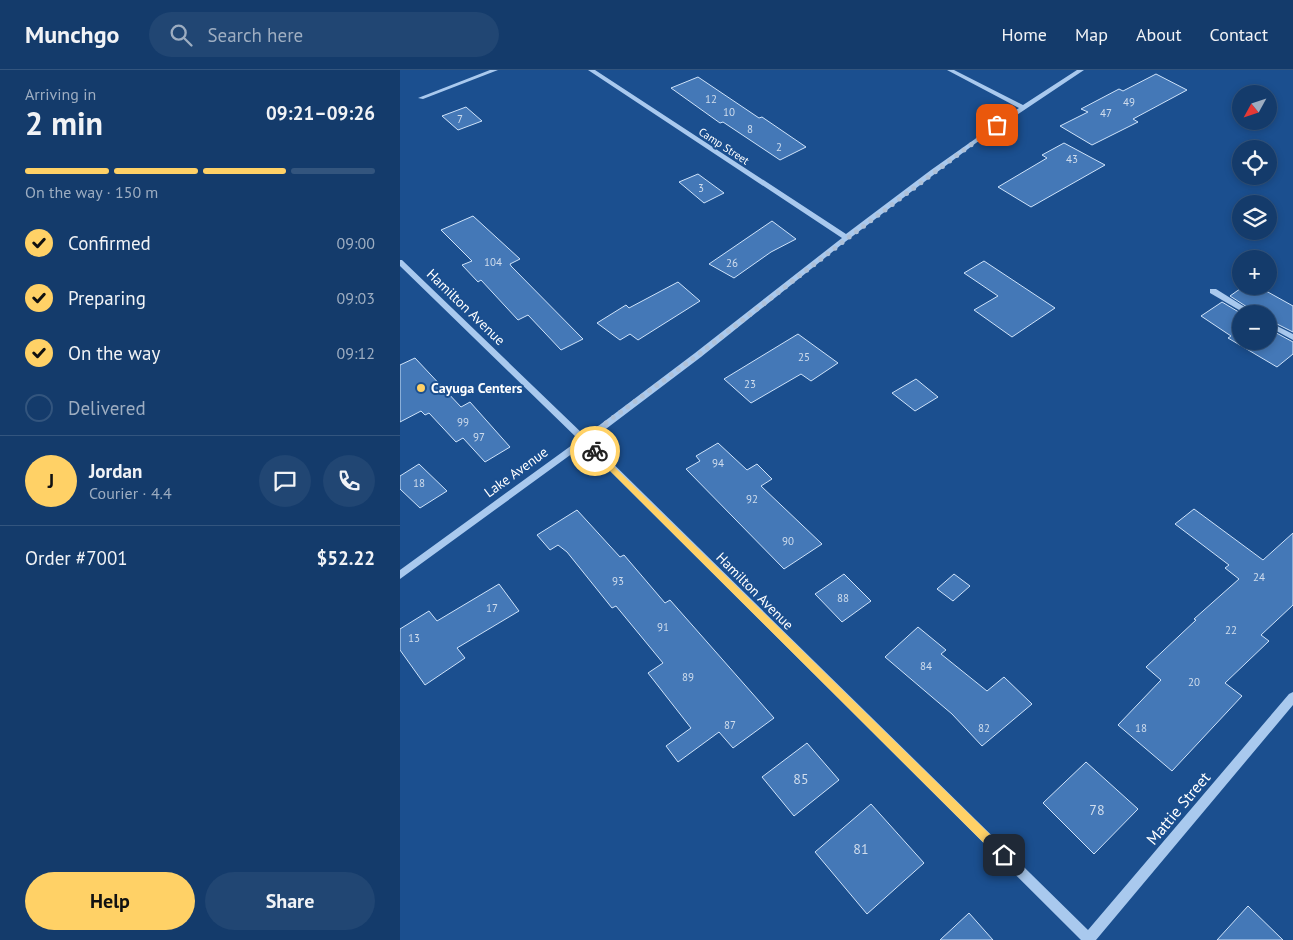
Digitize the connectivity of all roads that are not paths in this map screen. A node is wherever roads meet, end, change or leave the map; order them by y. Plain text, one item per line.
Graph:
1 (495, 70) edge
2 (591, 70) edge
3 (950, 70) edge
4 (1081, 70) edge
5 (422, 98) dead end
6 (1023, 108) junction
7 (848, 238) junction
8 (400, 262) edge
9 (1212, 291) dead end
10 (1236, 305) edge
11 (1277, 328) edge
12 (1293, 337) edge
13 (583, 440) junction
14 (400, 575) edge
15 (1293, 697) edge
16 (1089, 940) edge

1 - 5 street
2 - 7 street, Camp Street
3 - 6 street
4 - 6 street, Lake Avenue
6 - 7 street, Lake Avenue
7 - 13 street, Lake Avenue
8 - 13 street, Hamilton Avenue
9 - 10 street
11 - 12 street
13 - 14 street, Lake Avenue
13 - 16 street, Hamilton Avenue
15 - 16 street, Mattie Street

